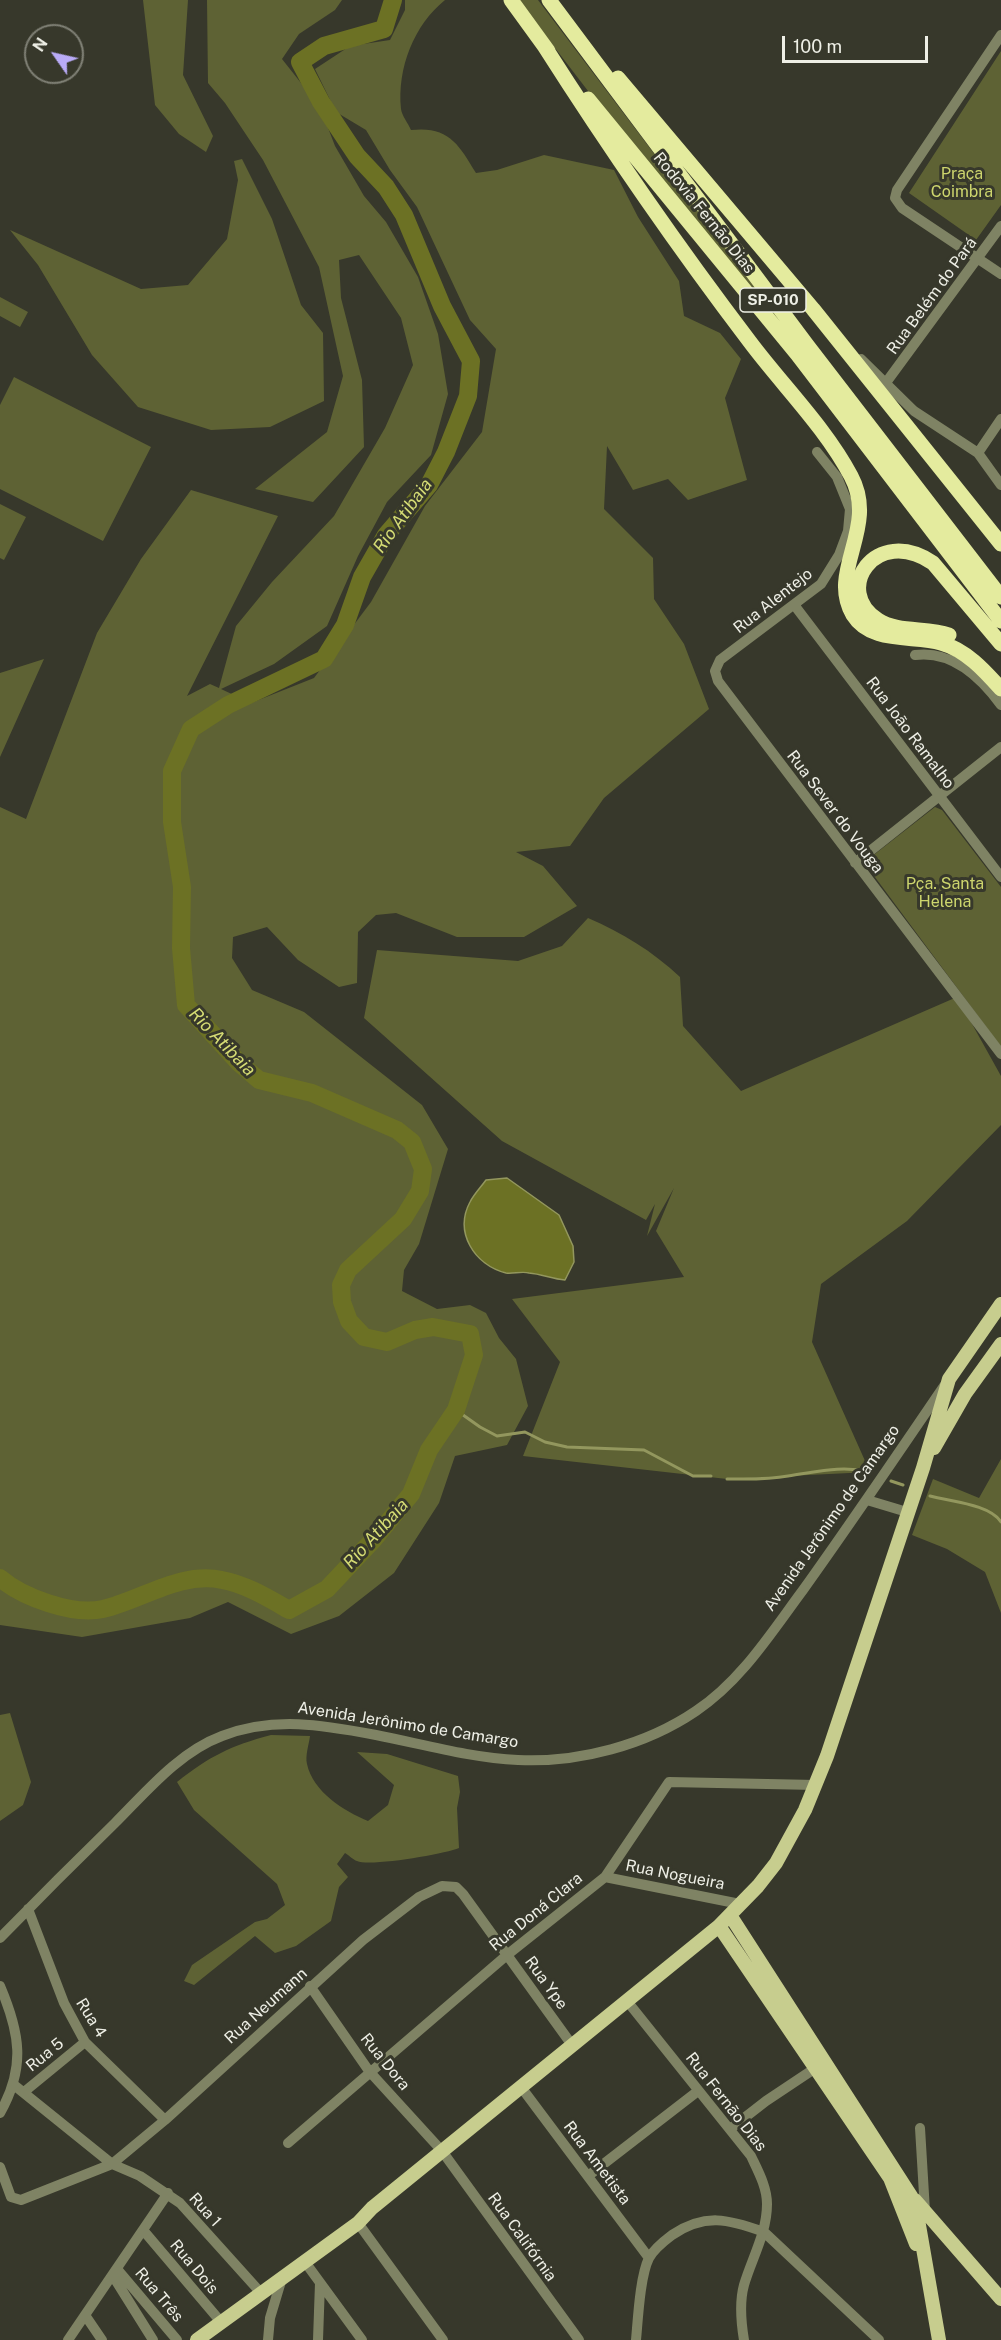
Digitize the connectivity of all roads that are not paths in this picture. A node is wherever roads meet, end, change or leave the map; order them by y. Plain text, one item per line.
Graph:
1 (511, 0) edge
2 (549, 0) edge
3 (569, 26) junction
4 (1001, 35) edge
5 (543, 45) junction
6 (1001, 226) edge
7 (979, 258) junction
8 (1001, 274) edge
9 (813, 309) junction
10 (885, 384) junction
11 (1001, 419) edge
12 (817, 452) dead end
13 (978, 453) junction
14 (1001, 485) edge
15 (1001, 544) edge
16 (1001, 597) edge
17 (795, 606) junction
18 (1001, 621) edge
19 (1001, 644) edge
20 (915, 655) dead end
21 (715, 671) joint
22 (1001, 675) edge
23 (1001, 689) edge
24 (1001, 705) edge
25 (1001, 747) edge
26 (939, 796) junction
27 (855, 863) junction
28 (1001, 877) edge
29 (1001, 1054) edge
30 (1001, 1306) edge
31 (1001, 1344) edge
32 (990, 1359) junction
33 (949, 1379) junction
34 (922, 1468) junction
35 (867, 1500) junction
36 (907, 1512) junction
37 (816, 1785) junction
38 (605, 1876) junction
39 (449, 1884) joint
40 (740, 1904) junction
41 (28, 1909) junction
42 (730, 1915) junction
43 (719, 1926) junction
44 (0, 1938) edge
45 (507, 1955) junction
46 (0, 1986) edge
47 (310, 1986) junction
48 (627, 2001) junction
49 (85, 2042) junction
50 (572, 2045) junction
51 (819, 2066) junction
52 (369, 2071) junction
53 (14, 2085) junction
54 (521, 2086) junction
55 (698, 2091) junction
56 (24, 2092) junction
57 (0, 2113) edge
58 (165, 2120) junction
59 (920, 2128) dead end
60 (730, 2129) junction
61 (288, 2143) dead end
62 (442, 2151) junction
63 (112, 2164) junction
64 (0, 2167) edge
65 (588, 2176) junction
66 (168, 2193) junction
67 (907, 2201) junction
68 (922, 2217) junction
69 (358, 2223) junction
70 (143, 2230) junction
71 (764, 2232) junction
72 (945, 2237) junction
73 (923, 2252) junction
74 (649, 2258) junction
75 (305, 2262) junction
76 (925, 2271) junction
77 (115, 2273) junction
78 (282, 2278) junction
79 (320, 2283) junction
80 (261, 2293) junction
81 (1001, 2299) edge
82 (85, 2315) junction
83 (221, 2322) junction
84 (68, 2340) edge
85 (102, 2340) edge
86 (153, 2340) edge
87 (177, 2340) edge
88 (197, 2340) edge
89 (268, 2340) edge
90 (318, 2340) edge
91 (363, 2340) edge
92 (443, 2340) edge
93 (579, 2340) edge
94 (636, 2340) edge
95 (744, 2340) edge
96 (879, 2340) edge
97 (939, 2340) edge

1 - 5 highway, Rodovia Fernão Dias / SP-010
2 - 3 highway, Rodovia Fernão Dias / SP-010
3 - 9 highway
3 - 16 highway, Rodovia Fernão Dias / SP-010
4 - 7 street
5 - 18 highway, Rodovia Fernão Dias / SP-010
5 - 23 highway
6 - 7 street, Rua Belém do Pará
7 - 8 street
7 - 10 street, Rua Belém do Pará
9 - 10 street
9 - 15 highway
10 - 13 street
11 - 13 street
12 - 17 street, Rua Alentejo
13 - 14 street
17 - 21 street, Rua Alentejo
17 - 26 street, Rua João Ramalho
19 - 22 highway
20 - 24 street
21 - 27 street, Rua Sever do Vouga
25 - 26 street
26 - 27 street
26 - 28 street, Rua João Ramalho
27 - 29 street, Rua Sever do Vouga
30 - 32 main road
30 - 33 main road, Avenida Jerônimo de Camargo
31 - 32 main road
32 - 34 main road
33 - 34 main road
33 - 35 street, Avenida Jerônimo de Camargo
34 - 36 main road
35 - 36 street
35 - 41 street, Avenida Jerônimo de Camargo
36 - 37 main road
37 - 38 street, Rua Doná Clara
37 - 40 main road
38 - 40 street, Rua Nogueira
38 - 45 street, Rua Doná Clara
39 - 45 street, Rua Ype
39 - 47 street, Rua Neumann
40 - 42 main road
41 - 44 street, Avenida Jerônimo de Camargo
41 - 49 street, Rua 4
42 - 43 main road
42 - 51 main road
43 - 48 main road
43 - 51 main road
45 - 50 street, Rua Ype
45 - 52 street, Rua Doná Clara
46 - 53 street
47 - 52 street, Rua Dora
47 - 58 street, Rua Neumann
48 - 50 main road
48 - 55 street, Rua Fernão Dias
49 - 56 street, Rua 5
49 - 58 street, Rua 4
50 - 54 main road
51 - 60 street
51 - 67 main road
52 - 61 street, Rua Doná Clara
52 - 62 street, Rua Dora
53 - 56 street, Rua 1
53 - 57 street
54 - 62 main road
54 - 65 street, Rua Ametista
55 - 60 street, Rua Fernão Dias
55 - 65 street
56 - 63 street, Rua 1
58 - 63 street, Rua Neumann
59 - 68 street
60 - 71 street, Rua Fernão Dias
62 - 69 main road
62 - 93 street, Rua Califórnia
63 - 64 street
63 - 66 street, Rua 1
65 - 74 street, Rua Ametista
66 - 70 street
66 - 80 street, Rua 1
67 - 68 main road
67 - 76 main road
68 - 72 main road
68 - 73 main road
69 - 75 main road
69 - 92 street
70 - 77 street
70 - 83 street, Rua Dois
71 - 74 street
71 - 95 street, Rua Fernão Dias
71 - 96 street
72 - 73 main road
72 - 81 main road
73 - 76 main road
74 - 94 street
75 - 78 main road
75 - 79 street
76 - 97 main road
77 - 82 street
77 - 86 street, Rua Três
77 - 87 street, Rua Três
78 - 80 main road
78 - 89 street
79 - 90 street
79 - 91 street
80 - 83 main road
82 - 84 street
82 - 85 street
83 - 88 main road

